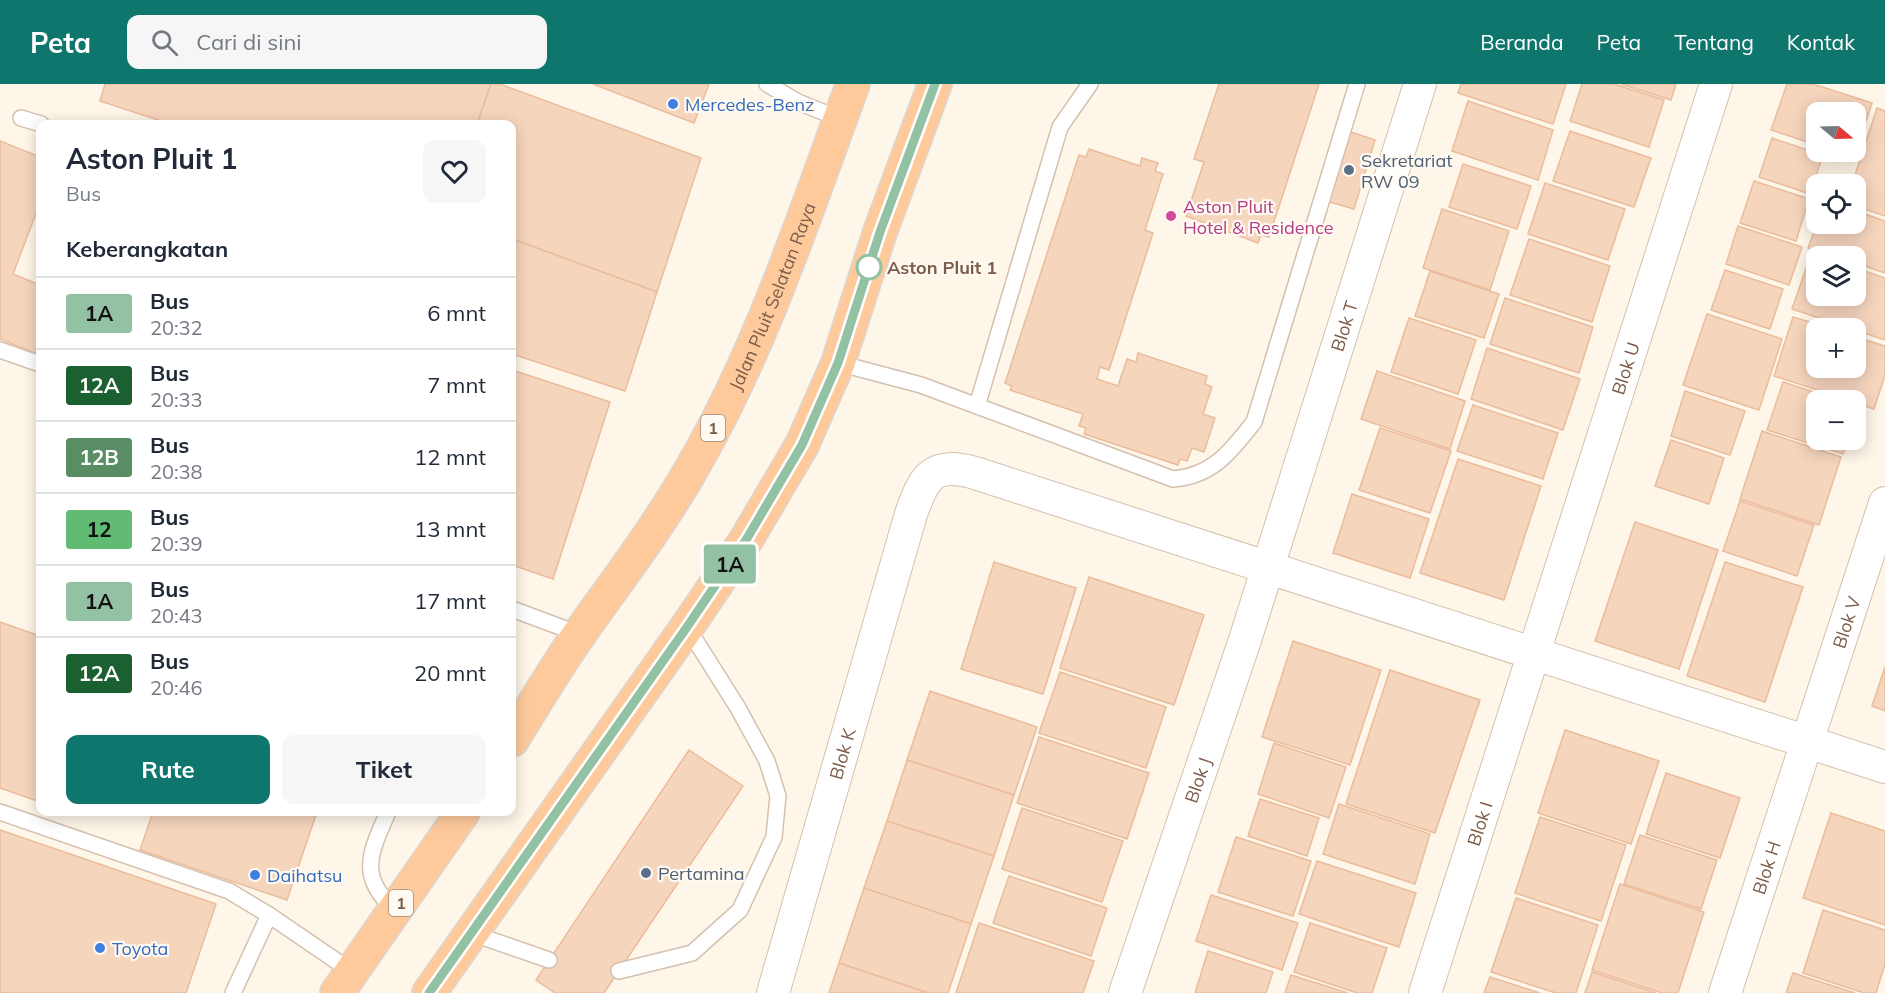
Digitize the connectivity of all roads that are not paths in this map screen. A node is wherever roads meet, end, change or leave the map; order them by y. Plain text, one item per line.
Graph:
1 (767, 84) edge
2 (853, 84) edge
3 (935, 84) edge
4 (1090, 84) edge
5 (1356, 84) edge
6 (1420, 84) edge
7 (1716, 84) edge
8 (21, 118) dead end
9 (840, 119) junction
10 (36, 122) edge
11 (0, 350) edge
12 (36, 363) edge
13 (838, 363) junction
14 (977, 406) junction
15 (1885, 502) edge
16 (1267, 567) junction
17 (516, 610) edge
18 (687, 627) junction
19 (579, 634) junction
20 (1533, 653) junction
21 (516, 734) edge
22 (1807, 742) junction
23 (1885, 767) edge
24 (0, 812) edge
25 (386, 816) edge
26 (460, 816) edge
27 (396, 911) junction
28 (269, 915) junction
29 (471, 933) junction
30 (549, 960) dead end
31 (619, 971) dead end
32 (344, 982) edge
33 (432, 992) edge
34 (232, 993) edge
35 (773, 993) edge
36 (1125, 993) edge
37 (1425, 993) edge
38 (1725, 993) edge

1 - 9 lane
2 - 9 highway, Jalan Pluit Selatan Raya / 1
3 - 13 highway
4 - 14 lane
5 - 14 lane
6 - 16 street, Blok T
7 - 20 street, Blok U
8 - 10 lane
9 - 19 highway, Jalan Pluit Selatan Raya / 1
11 - 12 lane
13 - 14 lane
13 - 18 highway
15 - 22 street, Blok V
16 - 20 street
16 - 35 street, Blok K
16 - 36 street, Blok J
17 - 19 lane
18 - 29 highway
18 - 31 lane
19 - 21 highway, Jalan Pluit Selatan Raya / 1
20 - 22 street
20 - 37 street, Blok I
22 - 23 street
22 - 38 street, Blok H
24 - 28 lane
25 - 27 lane
26 - 27 highway, 1
27 - 32 highway, 1
28 - 32 lane
28 - 34 lane
29 - 30 lane
29 - 33 highway

